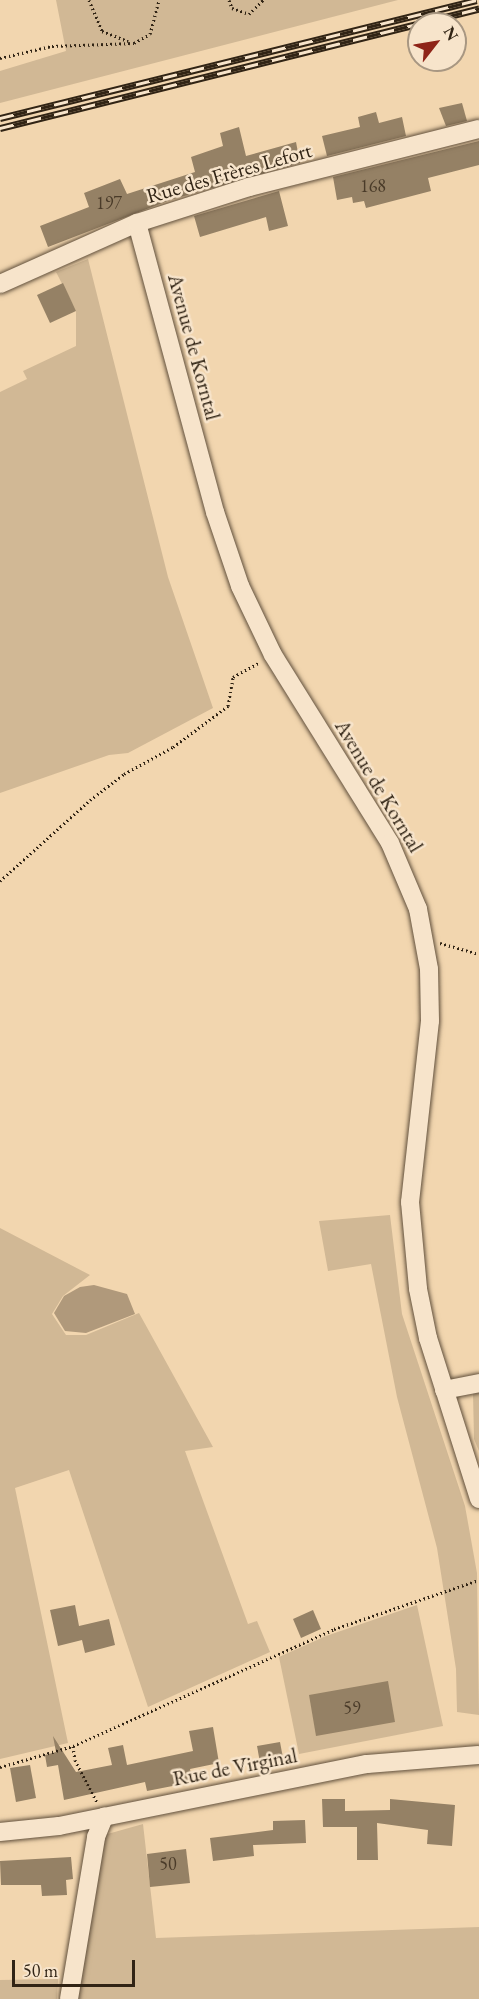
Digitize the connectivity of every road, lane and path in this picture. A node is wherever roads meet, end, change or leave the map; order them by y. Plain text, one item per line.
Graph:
1 (89, 0) edge
2 (159, 0) edge
3 (229, 0) edge
4 (263, 0) edge
5 (134, 42) junction
6 (0, 58) edge
7 (479, 129) edge
8 (137, 223) junction
9 (0, 284) edge
10 (273, 655) junction
11 (0, 881) edge
12 (424, 939) junction
13 (479, 954) edge
14 (479, 1383) edge
15 (444, 1390) junction
16 (479, 1499) edge
17 (479, 1580) edge
18 (73, 1746) junction
19 (479, 1755) edge
20 (0, 1767) edge
21 (104, 1817) junction
22 (0, 1832) edge
23 (69, 1999) edge

1 - 5 path
2 - 5 path
3 - 4 path
5 - 6 path
7 - 8 street, Rue des Frères Lefort
8 - 9 street, Rue des Frères Lefort
8 - 10 street, Avenue de Korntal
10 - 11 path
10 - 12 street, Avenue de Korntal
12 - 13 path
12 - 15 street, Avenue de Korntal
14 - 15 street
15 - 16 street, Avenue de Korntal
17 - 18 path
18 - 20 path
18 - 21 path
19 - 21 street, Rue de Virginal
21 - 22 street, Rue de Virginal
21 - 23 street

